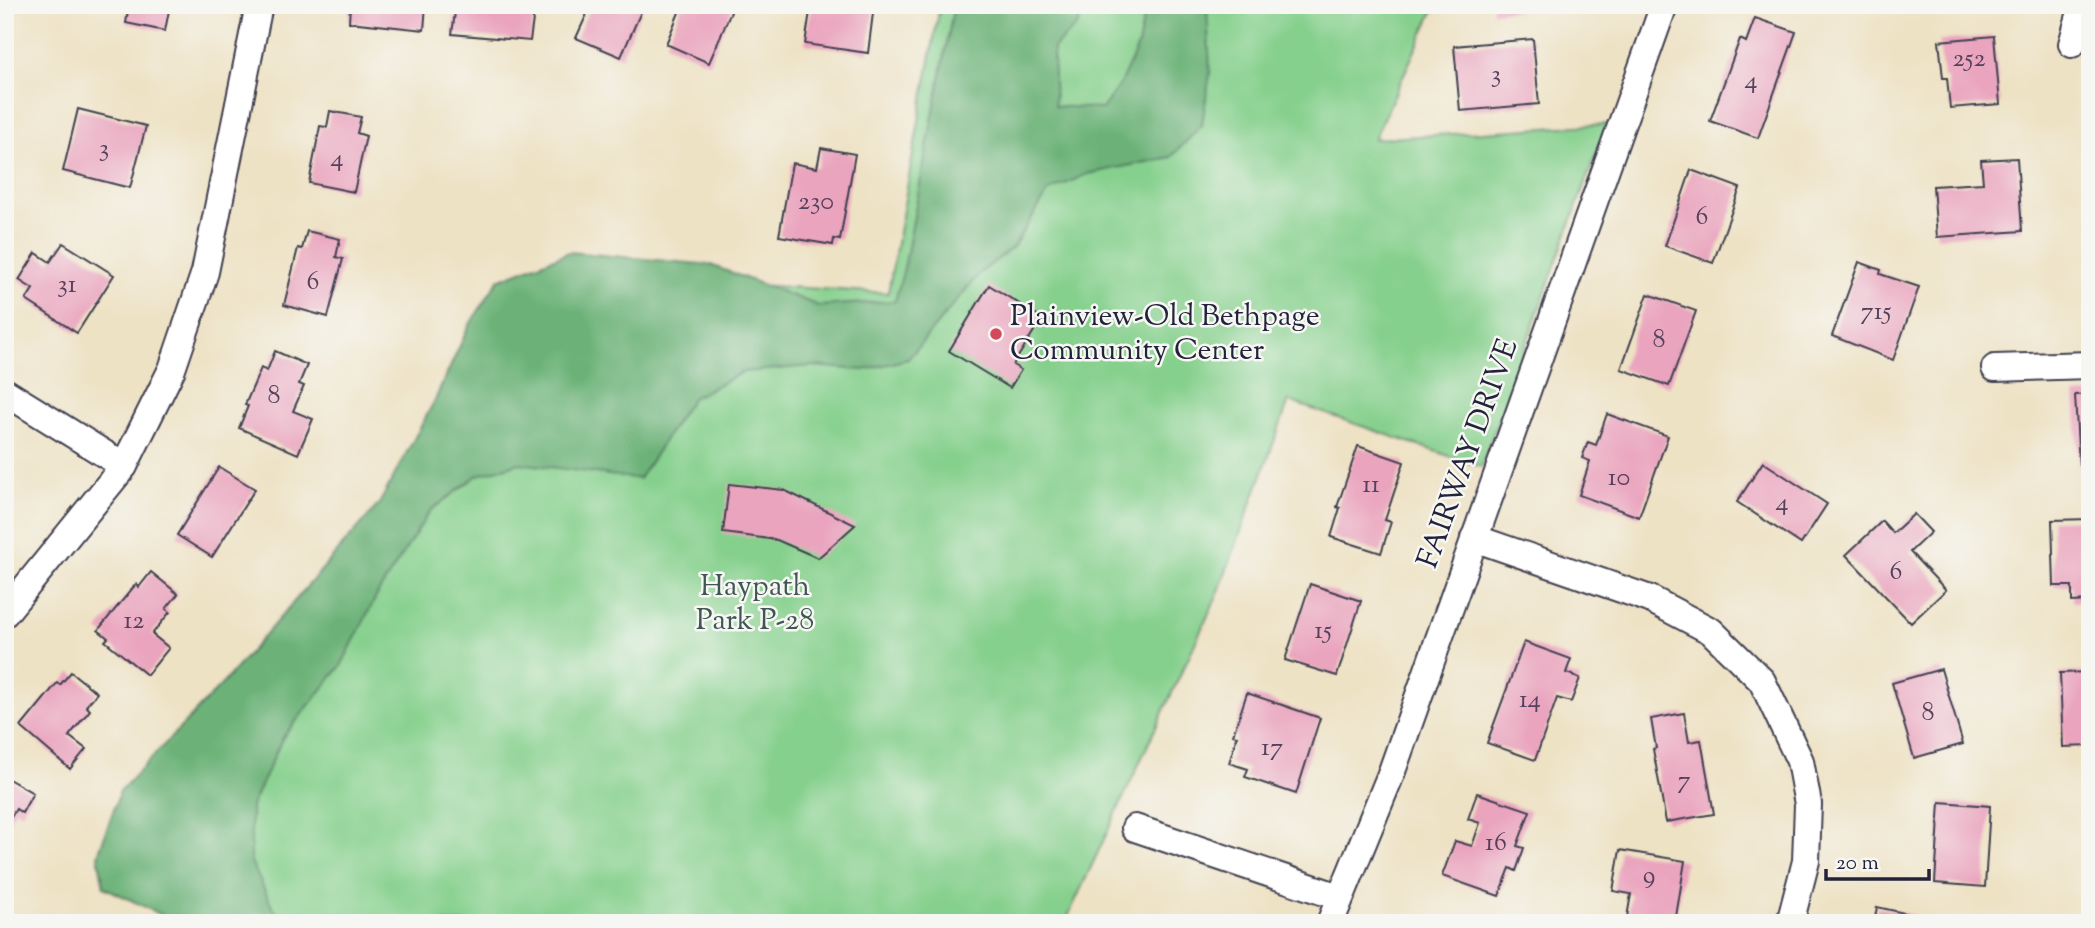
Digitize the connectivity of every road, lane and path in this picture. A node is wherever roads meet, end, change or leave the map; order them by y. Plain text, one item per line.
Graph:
1 (258, 5) edge
2 (1664, 5) edge
3 (2083, 5) edge
4 (2072, 44) dead end
5 (2090, 365) edge
6 (1995, 368) dead end
7 (5, 392) edge
8 (124, 466) junction
9 (1474, 538) junction
10 (5, 613) edge
11 (1135, 828) dead end
12 (1339, 897) junction
13 (1330, 923) edge
14 (1790, 923) edge

1 - 8 street
2 - 9 street, FAIRWAY DRIVE
3 - 4 street
5 - 6 street
7 - 8 street
8 - 10 street
9 - 12 street, FAIRWAY DRIVE
9 - 14 street
11 - 12 street
12 - 13 street, FAIRWAY DRIVE

